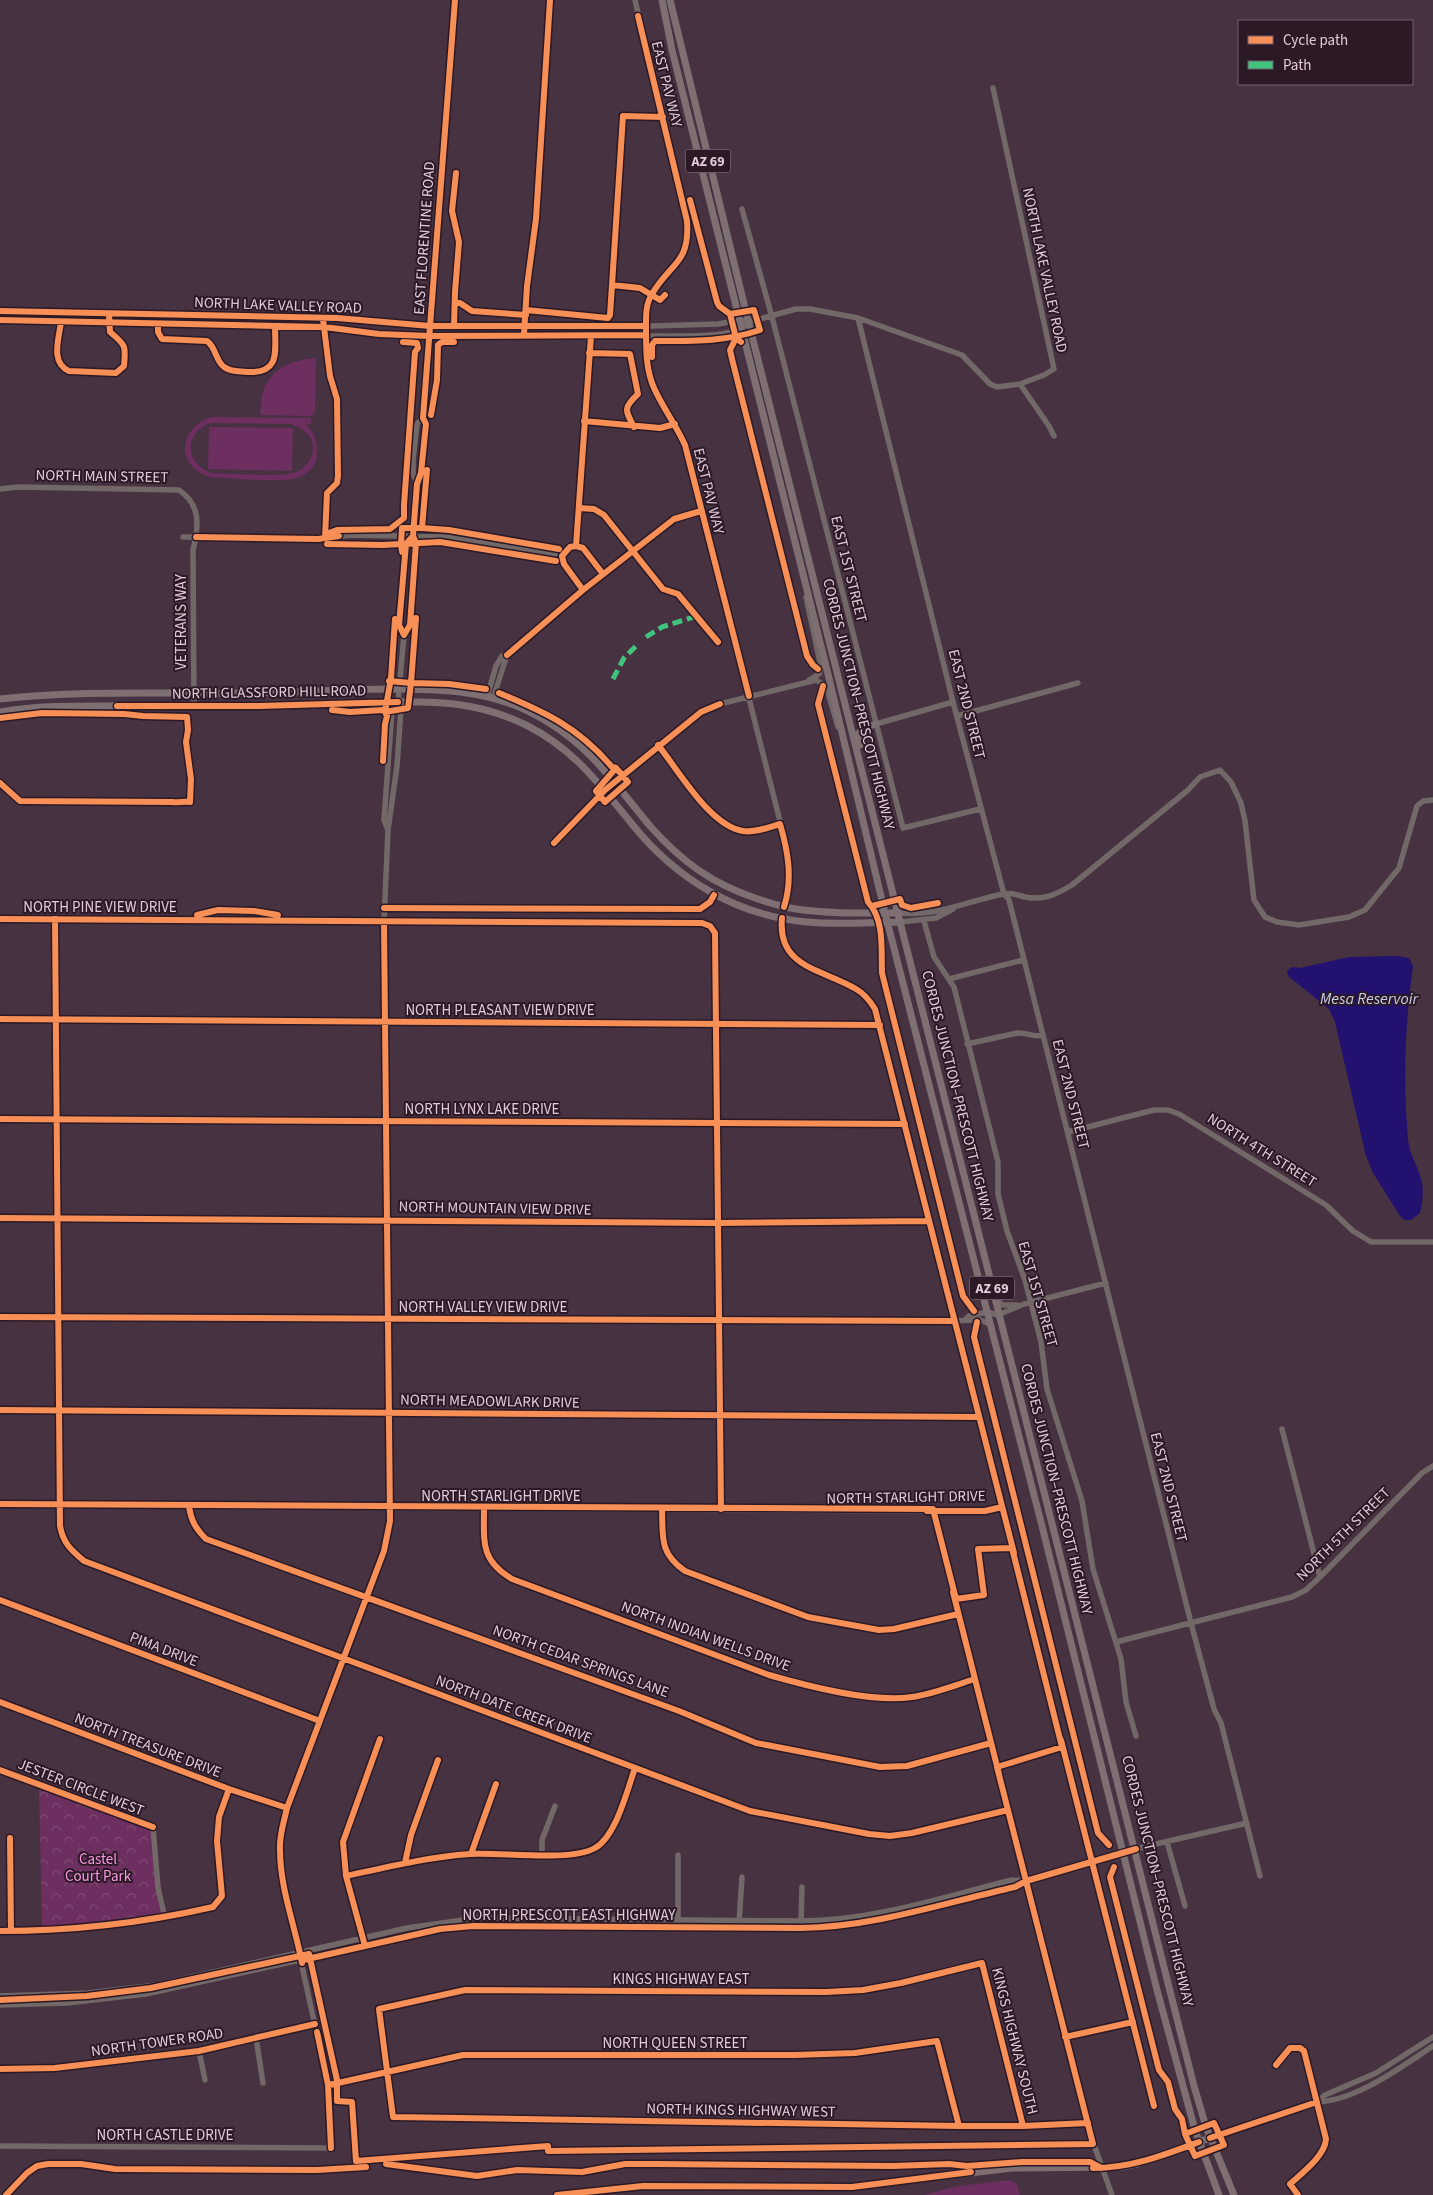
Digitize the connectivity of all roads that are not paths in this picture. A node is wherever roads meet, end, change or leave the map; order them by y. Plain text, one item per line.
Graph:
1 (455, 0) edge
2 (635, 0) edge
3 (662, 0) edge
4 (670, 0) edge
5 (664, 10) junction
6 (673, 14) junction
7 (993, 88) dead end
8 (742, 209) dead end
9 (0, 311) edge
10 (772, 317) junction
11 (858, 318) junction
12 (0, 320) edge
13 (740, 320) junction
14 (749, 322) junction
15 (430, 326) junction
16 (646, 326) junction
17 (742, 328) junction
18 (646, 335) junction
19 (429, 336) junction
20 (591, 336) junction
21 (1020, 384) junction
22 (1054, 436) dead end
23 (0, 489) edge
24 (701, 511) junction
25 (413, 536) junction
26 (196, 537) junction
27 (183, 538) dead end
28 (576, 546) junction
29 (562, 556) junction
30 (803, 570) junction
31 (603, 574) junction
32 (583, 590) junction
33 (404, 635) junction
34 (807, 681) junction
35 (1078, 683) dead end
36 (399, 689) junction
37 (194, 694) junction
38 (749, 696) junction
39 (490, 698) junction
40 (0, 699) edge
41 (398, 702) junction
42 (953, 702) junction
43 (194, 706) junction
44 (0, 712) edge
45 (957, 716) junction
46 (876, 724) junction
47 (843, 738) junction
48 (615, 782) junction
49 (605, 790) junction
50 (1433, 800) edge
51 (980, 809) junction
52 (873, 816) junction
53 (388, 830) junction
54 (1004, 894) junction
55 (740, 906) junction
56 (784, 907) junction
57 (955, 908) junction
58 (817, 911) junction
59 (885, 913) junction
60 (898, 913) junction
61 (782, 918) junction
62 (0, 919) edge
63 (55, 919) junction
64 (924, 920) junction
65 (384, 922) junction
66 (888, 922) junction
67 (901, 922) junction
68 (1024, 960) junction
69 (949, 979) junction
70 (0, 1018) edge
71 (56, 1019) junction
72 (384, 1022) junction
73 (715, 1023) junction
74 (880, 1025) junction
75 (1043, 1036) junction
76 (967, 1044) junction
77 (0, 1119) edge
78 (56, 1120) junction
79 (386, 1121) junction
80 (717, 1123) junction
81 (905, 1124) junction
82 (1068, 1132) junction
83 (0, 1218) edge
84 (58, 1218) junction
85 (386, 1220) junction
86 (929, 1222) junction
87 (717, 1223) junction
88 (1433, 1242) edge
89 (1106, 1283) junction
90 (994, 1295) junction
91 (1027, 1303) junction
92 (987, 1312) junction
93 (998, 1314) junction
94 (0, 1317) edge
95 (58, 1317) junction
96 (387, 1319) junction
97 (965, 1320) junction
98 (719, 1321) junction
99 (954, 1321) junction
100 (990, 1324) junction
101 (0, 1410) edge
102 (59, 1411) junction
103 (388, 1413) junction
104 (721, 1416) junction
105 (979, 1417) junction
106 (1282, 1429) dead end
107 (1433, 1466) edge
108 (0, 1505) edge
109 (59, 1506) junction
110 (189, 1506) junction
111 (390, 1507) junction
112 (1002, 1507) junction
113 (484, 1508) junction
114 (662, 1509) junction
115 (721, 1509) junction
116 (934, 1511) junction
117 (1320, 1577) junction
118 (367, 1596) junction
119 (0, 1600) edge
120 (958, 1614) junction
121 (1190, 1623) junction
122 (1116, 1642) junction
123 (344, 1658) junction
124 (975, 1680) junction
125 (0, 1702) edge
126 (320, 1721) junction
127 (1136, 1736) dead end
128 (380, 1739) dead end
129 (991, 1743) junction
130 (438, 1760) dead end
131 (636, 1768) junction
132 (0, 1770) edge
133 (496, 1784) dead end
134 (228, 1789) junction
135 (555, 1806) dead end
136 (287, 1808) junction
137 (1008, 1810) junction
138 (1247, 1823) junction
139 (10, 1838) dead end
140 (1167, 1842) junction
141 (1136, 1850) junction
142 (1122, 1853) junction
143 (471, 1854) junction
144 (542, 1855) junction
145 (678, 1855) dead end
146 (1092, 1862) junction
147 (404, 1863) junction
148 (346, 1876) junction
149 (1260, 1876) dead end
150 (742, 1877) dead end
151 (1026, 1881) junction
152 (802, 1888) dead end
153 (1185, 1906) dead end
154 (901, 1912) junction
155 (165, 1918) junction
156 (522, 1918) junction
157 (678, 1919) junction
158 (739, 1920) junction
159 (801, 1921) junction
160 (523, 1926) junction
161 (678, 1927) junction
162 (739, 1928) junction
163 (800, 1928) junction
164 (0, 1931) edge
165 (11, 1931) junction
166 (363, 1939) junction
167 (365, 1946) junction
168 (301, 1957) junction
169 (982, 1963) joint
170 (109, 1991) junction
171 (0, 1996) edge
172 (110, 1999) junction
173 (0, 2005) edge
174 (315, 2024) junction
175 (256, 2038) junction
176 (1433, 2038) edge
177 (1433, 2046) edge
178 (199, 2051) junction
179 (0, 2069) edge
180 (388, 2071) junction
181 (205, 2080) dead end
182 (263, 2084) dead end
183 (328, 2085) junction
184 (1317, 2102) junction
185 (1154, 2106) dead end
186 (1088, 2123) junction
187 (959, 2126) junction
188 (1023, 2126) junction
189 (1210, 2138) junction
190 (1199, 2142) junction
191 (0, 2146) edge
192 (331, 2148) joint
193 (1101, 2168) junction
194 (557, 2195) edge
195 (1112, 2195) edge
196 (1219, 2195) edge
197 (1234, 2195) edge

1 - 15 street, EAST FLORENTINE ROAD
2 - 16 street, EAST PAV WAY
3 - 5 main road, CORDES JUNCTION–PRESCOTT HIGHWAY / AZ 69
4 - 6 main road, CORDES JUNCTION–PRESCOTT HIGHWAY / AZ 69
5 - 6 main road
5 - 13 main road, CORDES JUNCTION–PRESCOTT HIGHWAY / AZ 69
6 - 14 main road, CORDES JUNCTION–PRESCOTT HIGHWAY / AZ 69
7 - 21 street, NORTH LAKE VALLEY ROAD
8 - 10 street, EAST 1ST STREET
9 - 15 street, NORTH LAKE VALLEY ROAD
10 - 11 street, NORTH LAKE VALLEY ROAD
10 - 14 street, NORTH LAKE VALLEY ROAD
10 - 46 street, EAST 1ST STREET
11 - 21 street, NORTH LAKE VALLEY ROAD
11 - 42 street, EAST 2ND STREET
12 - 19 street, NORTH LAKE VALLEY ROAD
13 - 14 street, NORTH LAKE VALLEY ROAD
13 - 16 street, NORTH LAKE VALLEY ROAD
13 - 17 main road, CORDES JUNCTION–PRESCOTT HIGHWAY / AZ 69
14 - 17 street, NORTH LAKE VALLEY ROAD
14 - 52 main road, CORDES JUNCTION–PRESCOTT HIGHWAY / AZ 69
15 - 16 street, NORTH LAKE VALLEY ROAD
15 - 19 street, EAST FLORENTINE ROAD
16 - 18 street, EAST PAV WAY
17 - 18 street, NORTH LAKE VALLEY ROAD
17 - 30 main road, CORDES JUNCTION–PRESCOTT HIGHWAY / AZ 69
18 - 20 street, NORTH LAKE VALLEY ROAD
18 - 24 street, EAST PAV WAY
19 - 20 street, NORTH LAKE VALLEY ROAD
19 - 25 street, EAST FLORENTINE ROAD
20 - 28 street
21 - 22 street
23 - 26 street, NORTH MAIN STREET
24 - 31 street
24 - 38 street, EAST PAV WAY
25 - 26 street
25 - 29 street
25 - 33 street, EAST FLORENTINE ROAD
25 - 33 street, EAST FLORENTINE ROAD
26 - 27 street
26 - 37 street, VETERANS WAY
28 - 29 street
28 - 31 street
29 - 32 street
30 - 34 street
30 - 47 main road, CORDES JUNCTION–PRESCOTT HIGHWAY / AZ 69
31 - 32 street
32 - 39 street
33 - 36 street, EAST FLORENTINE ROAD
34 - 38 street
34 - 47 street
35 - 45 street
36 - 37 main road, NORTH GLASSFORD HILL ROAD
36 - 39 main road, NORTH GLASSFORD HILL ROAD
36 - 41 street, EAST FLORENTINE ROAD
37 - 40 main road, NORTH GLASSFORD HILL ROAD
37 - 43 street, VETERANS WAY
38 - 48 street
38 - 56 street, EAST PAV WAY
39 - 48 main road, NORTH GLASSFORD HILL ROAD
41 - 43 main road, NORTH GLASSFORD HILL ROAD
41 - 49 main road, NORTH GLASSFORD HILL ROAD
41 - 53 street, EAST FLORENTINE ROAD
41 - 53 street, EAST FLORENTINE ROAD
42 - 45 street, EAST 2ND STREET
42 - 46 street
43 - 44 main road, NORTH GLASSFORD HILL ROAD
45 - 51 street, EAST 2ND STREET
46 - 51 street, EAST 1ST STREET
46 - 52 main road
47 - 59 main road, CORDES JUNCTION–PRESCOTT HIGHWAY / AZ 69
48 - 49 street
48 - 56 main road, NORTH GLASSFORD HILL ROAD
49 - 55 main road, NORTH GLASSFORD HILL ROAD
50 - 54 street
51 - 54 street, EAST 2ND STREET
52 - 60 main road, CORDES JUNCTION–PRESCOTT HIGHWAY / AZ 69
53 - 65 street, EAST FLORENTINE ROAD
54 - 57 street
54 - 68 street, EAST 2ND STREET
55 - 56 main road
55 - 61 main road, NORTH GLASSFORD HILL ROAD
56 - 58 main road
57 - 60 street
57 - 64 street
58 - 59 main road
58 - 61 main road
59 - 60 main road
59 - 66 main road, CORDES JUNCTION–PRESCOTT HIGHWAY / AZ 69
60 - 67 main road, CORDES JUNCTION–PRESCOTT HIGHWAY / AZ 69
61 - 66 main road, NORTH GLASSFORD HILL ROAD
61 - 74 street
62 - 63 street, NORTH PINE VIEW DRIVE
63 - 65 street, NORTH PINE VIEW DRIVE
63 - 71 street, NORTH DATE CREEK DRIVE
64 - 67 street
64 - 69 street, EAST 1ST STREET
65 - 72 street, EAST FLORENTINE ROAD
65 - 73 street, NORTH PINE VIEW DRIVE
66 - 67 main road, NORTH GLASSFORD HILL ROAD
66 - 92 main road, CORDES JUNCTION–PRESCOTT HIGHWAY / AZ 69
67 - 90 main road, CORDES JUNCTION–PRESCOTT HIGHWAY / AZ 69
68 - 69 street
68 - 75 street, EAST 2ND STREET
69 - 76 street, EAST 1ST STREET
70 - 71 street, NORTH PLEASANT VIEW DRIVE
71 - 72 street, NORTH PLEASANT VIEW DRIVE
71 - 78 street, NORTH DATE CREEK DRIVE
72 - 73 street, NORTH PLEASANT VIEW DRIVE
72 - 79 street, EAST FLORENTINE ROAD
73 - 74 street, NORTH PLEASANT VIEW DRIVE
73 - 80 street
74 - 81 street
75 - 76 street
75 - 82 street, EAST 2ND STREET
76 - 91 street, EAST 1ST STREET
77 - 78 street, NORTH LYNX LAKE DRIVE
78 - 79 street, NORTH LYNX LAKE DRIVE
78 - 84 street, NORTH DATE CREEK DRIVE
79 - 80 street, NORTH LYNX LAKE DRIVE
79 - 85 street, EAST FLORENTINE ROAD
80 - 81 street, NORTH LYNX LAKE DRIVE
80 - 87 street
81 - 86 street
82 - 88 street, NORTH 4TH STREET
82 - 89 street, EAST 2ND STREET
83 - 84 street, NORTH MOUNTAIN VIEW DRIVE
84 - 85 street, NORTH MOUNTAIN VIEW DRIVE
84 - 95 street, NORTH DATE CREEK DRIVE
85 - 87 street, NORTH MOUNTAIN VIEW DRIVE
85 - 96 street, EAST FLORENTINE ROAD
86 - 87 street, NORTH MOUNTAIN VIEW DRIVE
86 - 99 street
87 - 98 street
89 - 91 street
89 - 121 street, EAST 2ND STREET
90 - 91 street
90 - 93 main road, CORDES JUNCTION–PRESCOTT HIGHWAY / AZ 69
91 - 93 street
91 - 122 street, EAST 1ST STREET
92 - 93 street
92 - 97 street, NORTH VALLEY VIEW DRIVE / AZ 69
92 - 100 main road, CORDES JUNCTION–PRESCOTT HIGHWAY / AZ 69
93 - 141 main road, CORDES JUNCTION–PRESCOTT HIGHWAY / AZ 69
94 - 95 street, NORTH VALLEY VIEW DRIVE
95 - 96 street, NORTH VALLEY VIEW DRIVE
95 - 102 street, NORTH DATE CREEK DRIVE
96 - 98 street, NORTH VALLEY VIEW DRIVE
96 - 103 street, EAST FLORENTINE ROAD
97 - 99 street, NORTH VALLEY VIEW DRIVE / AZ 69
97 - 100 street, NORTH VALLEY VIEW DRIVE
98 - 99 street, NORTH VALLEY VIEW DRIVE
98 - 104 street
99 - 105 street
100 - 142 main road, CORDES JUNCTION–PRESCOTT HIGHWAY / AZ 69
101 - 102 street, NORTH MEADOWLARK DRIVE
102 - 103 street, NORTH MEADOWLARK DRIVE
102 - 109 street, NORTH DATE CREEK DRIVE
103 - 104 street, NORTH MEADOWLARK DRIVE
103 - 111 street, EAST FLORENTINE ROAD
104 - 105 street, NORTH MEADOWLARK DRIVE
104 - 115 street
105 - 112 street
106 - 117 street
107 - 117 street, NORTH 5TH STREET
108 - 109 street, NORTH STARLIGHT DRIVE
109 - 110 street, NORTH STARLIGHT DRIVE
109 - 123 street, NORTH DATE CREEK DRIVE
110 - 111 street, NORTH STARLIGHT DRIVE
110 - 118 street, NORTH CEDAR SPRINGS LANE
111 - 113 street, NORTH STARLIGHT DRIVE
111 - 118 street, EAST FLORENTINE ROAD
112 - 116 street, NORTH STARLIGHT DRIVE
112 - 146 street
113 - 114 street, NORTH STARLIGHT DRIVE
113 - 124 street, NORTH INDIAN WELLS DRIVE
114 - 115 street, NORTH STARLIGHT DRIVE
114 - 120 street
115 - 116 street, NORTH STARLIGHT DRIVE
116 - 120 street
117 - 121 street, NORTH 5TH STREET
118 - 123 street, EAST FLORENTINE ROAD
118 - 129 street, NORTH CEDAR SPRINGS LANE
119 - 126 street, PIMA DRIVE
120 - 124 street
121 - 122 street, NORTH 5TH STREET
121 - 138 street, EAST 2ND STREET
122 - 127 street, EAST 1ST STREET
123 - 126 street, EAST FLORENTINE ROAD
123 - 131 street, NORTH DATE CREEK DRIVE
124 - 129 street
125 - 134 street, NORTH TREASURE DRIVE
126 - 136 street, EAST FLORENTINE ROAD
128 - 148 street
129 - 137 street
130 - 147 street
131 - 137 street, NORTH DATE CREEK DRIVE
131 - 144 street
132 - 155 street, JESTER CIRCLE WEST
133 - 143 street
134 - 136 street, NORTH TREASURE DRIVE
134 - 155 street
135 - 144 street
136 - 168 street, EAST FLORENTINE ROAD
137 - 151 street
138 - 140 street, NORTH PRESCOTT EAST HIGHWAY
138 - 149 street, EAST 2ND STREET
139 - 165 street
140 - 141 street, NORTH PRESCOTT EAST HIGHWAY
140 - 153 street
141 - 142 street, NORTH PRESCOTT EAST HIGHWAY
141 - 189 main road, CORDES JUNCTION–PRESCOTT HIGHWAY / AZ 69
142 - 146 street, NORTH PRESCOTT EAST HIGHWAY
142 - 190 main road, CORDES JUNCTION–PRESCOTT HIGHWAY / AZ 69
143 - 144 street
143 - 147 street
145 - 157 street
146 - 151 street, NORTH PRESCOTT EAST HIGHWAY
146 - 185 street
147 - 148 street
148 - 166 street
150 - 158 street
151 - 154 street, NORTH PRESCOTT EAST HIGHWAY
151 - 186 street
152 - 159 street
154 - 159 street, NORTH PRESCOTT EAST HIGHWAY
154 - 163 street, NORTH PRESCOTT EAST HIGHWAY
155 - 165 street
156 - 157 street, NORTH PRESCOTT EAST HIGHWAY
156 - 160 street
156 - 166 street, NORTH PRESCOTT EAST HIGHWAY
157 - 158 street, NORTH PRESCOTT EAST HIGHWAY
157 - 161 street
158 - 159 street, NORTH PRESCOTT EAST HIGHWAY
158 - 162 street
159 - 163 street
160 - 161 street, NORTH PRESCOTT EAST HIGHWAY
160 - 167 street, NORTH PRESCOTT EAST HIGHWAY
161 - 162 street, NORTH PRESCOTT EAST HIGHWAY
162 - 163 street, NORTH PRESCOTT EAST HIGHWAY
164 - 165 street
166 - 167 street
166 - 168 street, NORTH PRESCOTT EAST HIGHWAY
167 - 168 street, NORTH PRESCOTT EAST HIGHWAY
168 - 170 street, NORTH PRESCOTT EAST HIGHWAY
168 - 172 street, NORTH PRESCOTT EAST HIGHWAY
168 - 174 street, EAST FLORENTINE ROAD
169 - 180 street, KINGS HIGHWAY EAST
169 - 188 street, KINGS HIGHWAY SOUTH
170 - 171 street, NORTH PRESCOTT EAST HIGHWAY
170 - 172 street
172 - 173 street, NORTH PRESCOTT EAST HIGHWAY
174 - 175 street, NORTH TOWER ROAD
174 - 183 street, EAST FLORENTINE ROAD
175 - 178 street, NORTH TOWER ROAD
175 - 182 street
176 - 184 street
177 - 184 street
178 - 179 street, NORTH TOWER ROAD
178 - 181 street
180 - 183 street, NORTH QUEEN STREET
180 - 187 street, NORTH KINGS HIGHWAY WEST
180 - 187 street, NORTH QUEEN STREET
183 - 192 street, EAST FLORENTINE ROAD
184 - 189 street
186 - 188 street, NORTH KINGS HIGHWAY WEST
186 - 193 street
187 - 188 street, NORTH KINGS HIGHWAY WEST
189 - 190 main road
189 - 197 main road, CORDES JUNCTION–PRESCOTT HIGHWAY / AZ 69
190 - 193 main road
190 - 196 main road, CORDES JUNCTION–PRESCOTT HIGHWAY / AZ 69
191 - 192 street, NORTH CASTLE DRIVE
193 - 194 main road
193 - 195 street

